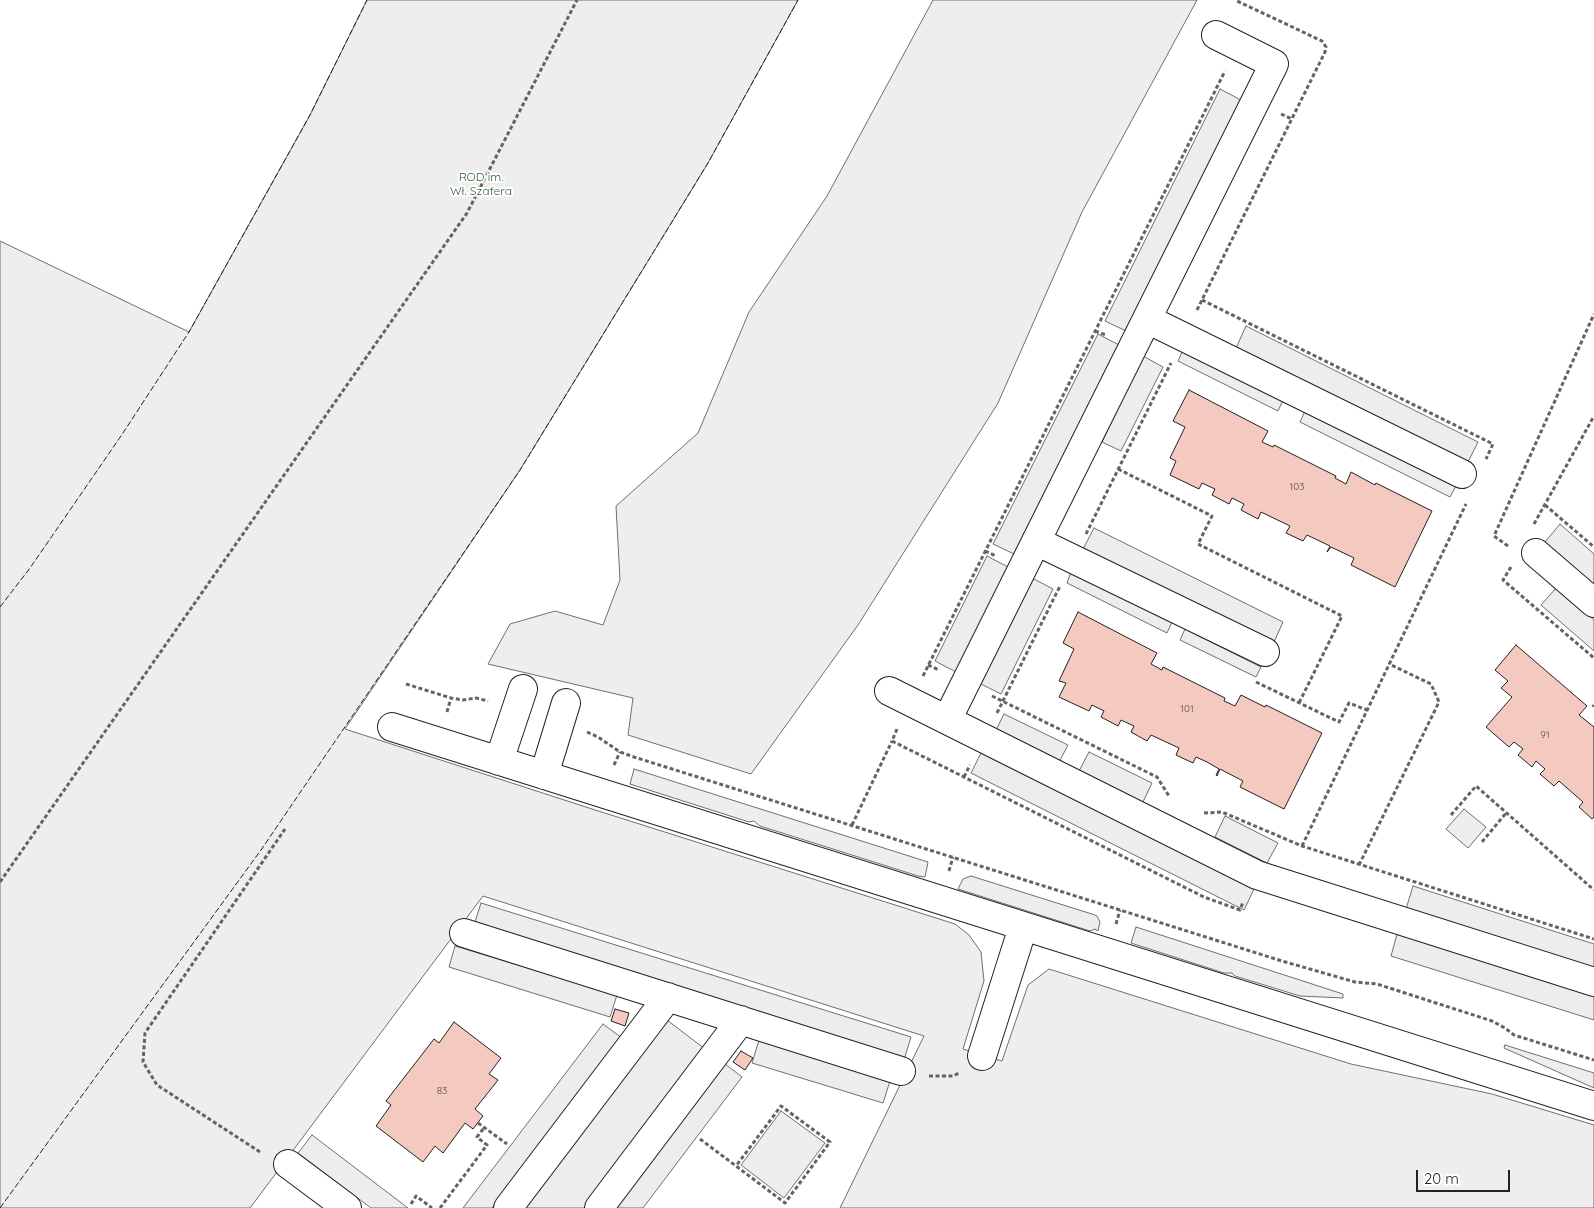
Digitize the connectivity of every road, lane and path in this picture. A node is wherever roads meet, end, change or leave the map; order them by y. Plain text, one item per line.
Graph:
1 (577, 0) edge
2 (1216, 35) dead end
3 (1202, 300) dead end
4 (1594, 314) edge
5 (1147, 319) junction
6 (1589, 325) junction
7 (1594, 329) edge
8 (1594, 416) edge
9 (1118, 469) dead end
10 (1472, 470) joint
11 (1467, 502) dead end
12 (1545, 505) junction
13 (1494, 536) dead end
14 (1534, 540) joint
15 (1036, 541) junction
16 (1594, 548) edge
17 (1503, 580) dead end
18 (1594, 603) edge
19 (1265, 652) dead end
20 (1594, 658) edge
21 (1389, 664) junction
22 (406, 684) dead end
23 (1259, 684) dead end
24 (523, 689) dead end
25 (889, 691) dead end
26 (490, 702) dead end
27 (1004, 702) dead end
28 (566, 703) dead end
29 (1298, 703) junction
30 (1367, 710) junction
31 (947, 720) junction
32 (392, 727) dead end
33 (583, 731) dead end
34 (892, 741) dead end
35 (498, 761) junction
36 (544, 775) junction
37 (1169, 797) dead end
38 (1506, 812) junction
39 (1195, 813) dead end
40 (1451, 815) dead end
41 (852, 826) junction
42 (285, 829) dead end
43 (1482, 842) dead end
44 (1302, 846) junction
45 (1359, 865) junction
46 (0, 882) edge
47 (1594, 890) edge
48 (1023, 927) junction
49 (464, 933) dead end
50 (1594, 939) edge
51 (1594, 982) edge
52 (668, 997) junction
53 (741, 1020) junction
54 (982, 1056) joint
55 (1594, 1060) edge
56 (902, 1070) joint
57 (1594, 1106) edge
58 (478, 1123) dead end
59 (484, 1128) junction
60 (700, 1139) dead end
61 (506, 1144) dead end
62 (288, 1164) joint
63 (736, 1166) junction
64 (411, 1204) dead end
65 (347, 1208) edge
66 (432, 1208) edge
67 (440, 1208) edge
68 (508, 1208) edge
69 (599, 1208) edge

1 - 46 path
2 - 5 street
3 - 10 path
4 - 6 path
5 - 10 street
5 - 15 street
6 - 7 path
6 - 13 path
8 - 12 path
9 - 29 path
11 - 21 path
12 - 14 path
12 - 16 path
14 - 18 street
15 - 19 street
15 - 31 street
17 - 20 path
21 - 30 path
21 - 45 path
22 - 26 path
23 - 29 path
24 - 35 street
25 - 31 street
27 - 37 path
28 - 36 street
29 - 30 path
30 - 44 path
31 - 51 street
32 - 35 street
33 - 41 path
34 - 41 path
35 - 36 street
36 - 48 street
38 - 40 path
38 - 43 path
38 - 47 path
39 - 44 path
41 - 55 path
42 - 62 path
44 - 45 path
45 - 50 path
48 - 54 street
48 - 57 street
49 - 52 street
52 - 53 street
52 - 68 street
53 - 56 street
53 - 69 street
54 - 56 path
58 - 59 path
59 - 61 path
59 - 67 path
60 - 63 path
62 - 65 street
63 - 63 path
64 - 66 path

